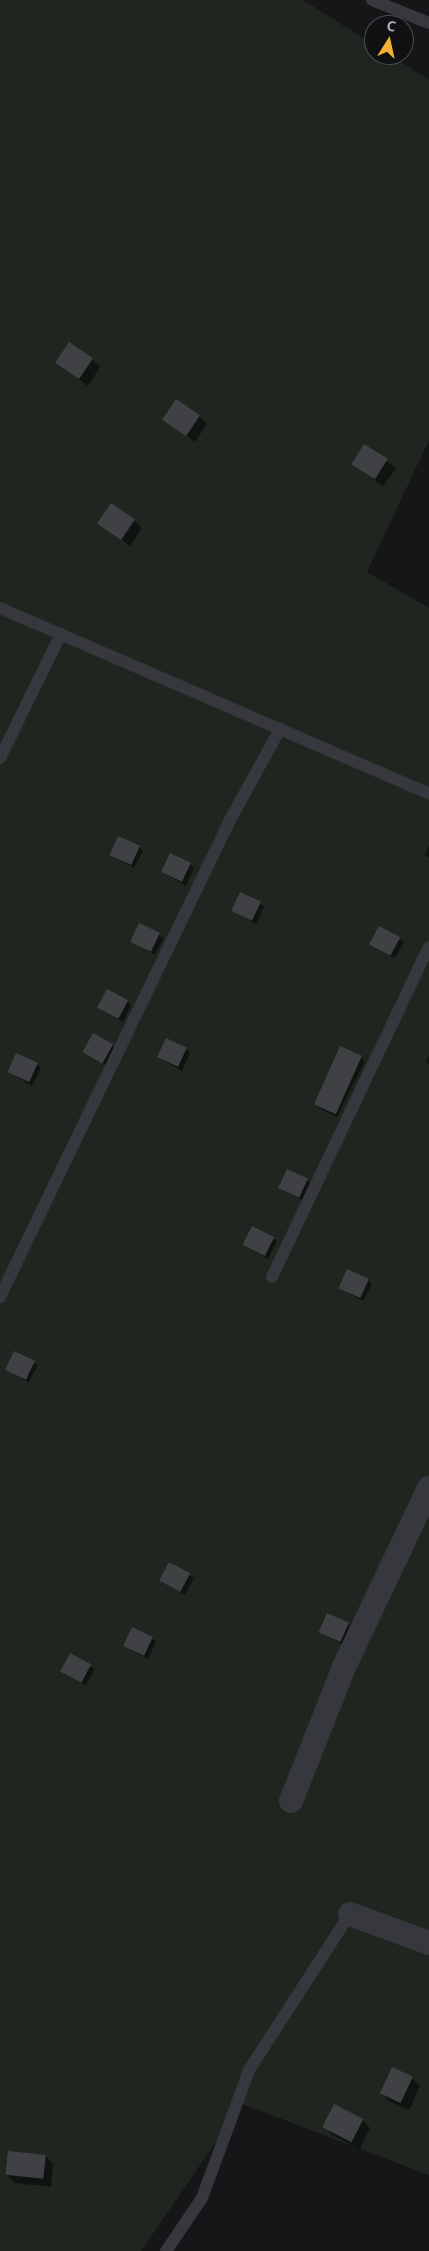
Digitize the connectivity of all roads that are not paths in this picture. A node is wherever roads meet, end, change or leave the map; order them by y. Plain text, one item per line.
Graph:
1 (372, 0) edge
2 (429, 23) edge
3 (0, 608) edge
4 (61, 634) junction
5 (280, 729) junction
6 (0, 758) edge
7 (429, 794) edge
8 (429, 947) edge
9 (272, 1277) dead end
10 (0, 1297) edge
11 (429, 1488) edge
12 (291, 1801) dead end
13 (350, 1914) joint
14 (429, 1943) edge
15 (166, 2251) edge

1 - 2 lane
3 - 4 lane
4 - 5 lane
4 - 6 lane
5 - 7 lane
5 - 10 lane
8 - 9 lane
11 - 12 street
13 - 14 street
13 - 15 lane

